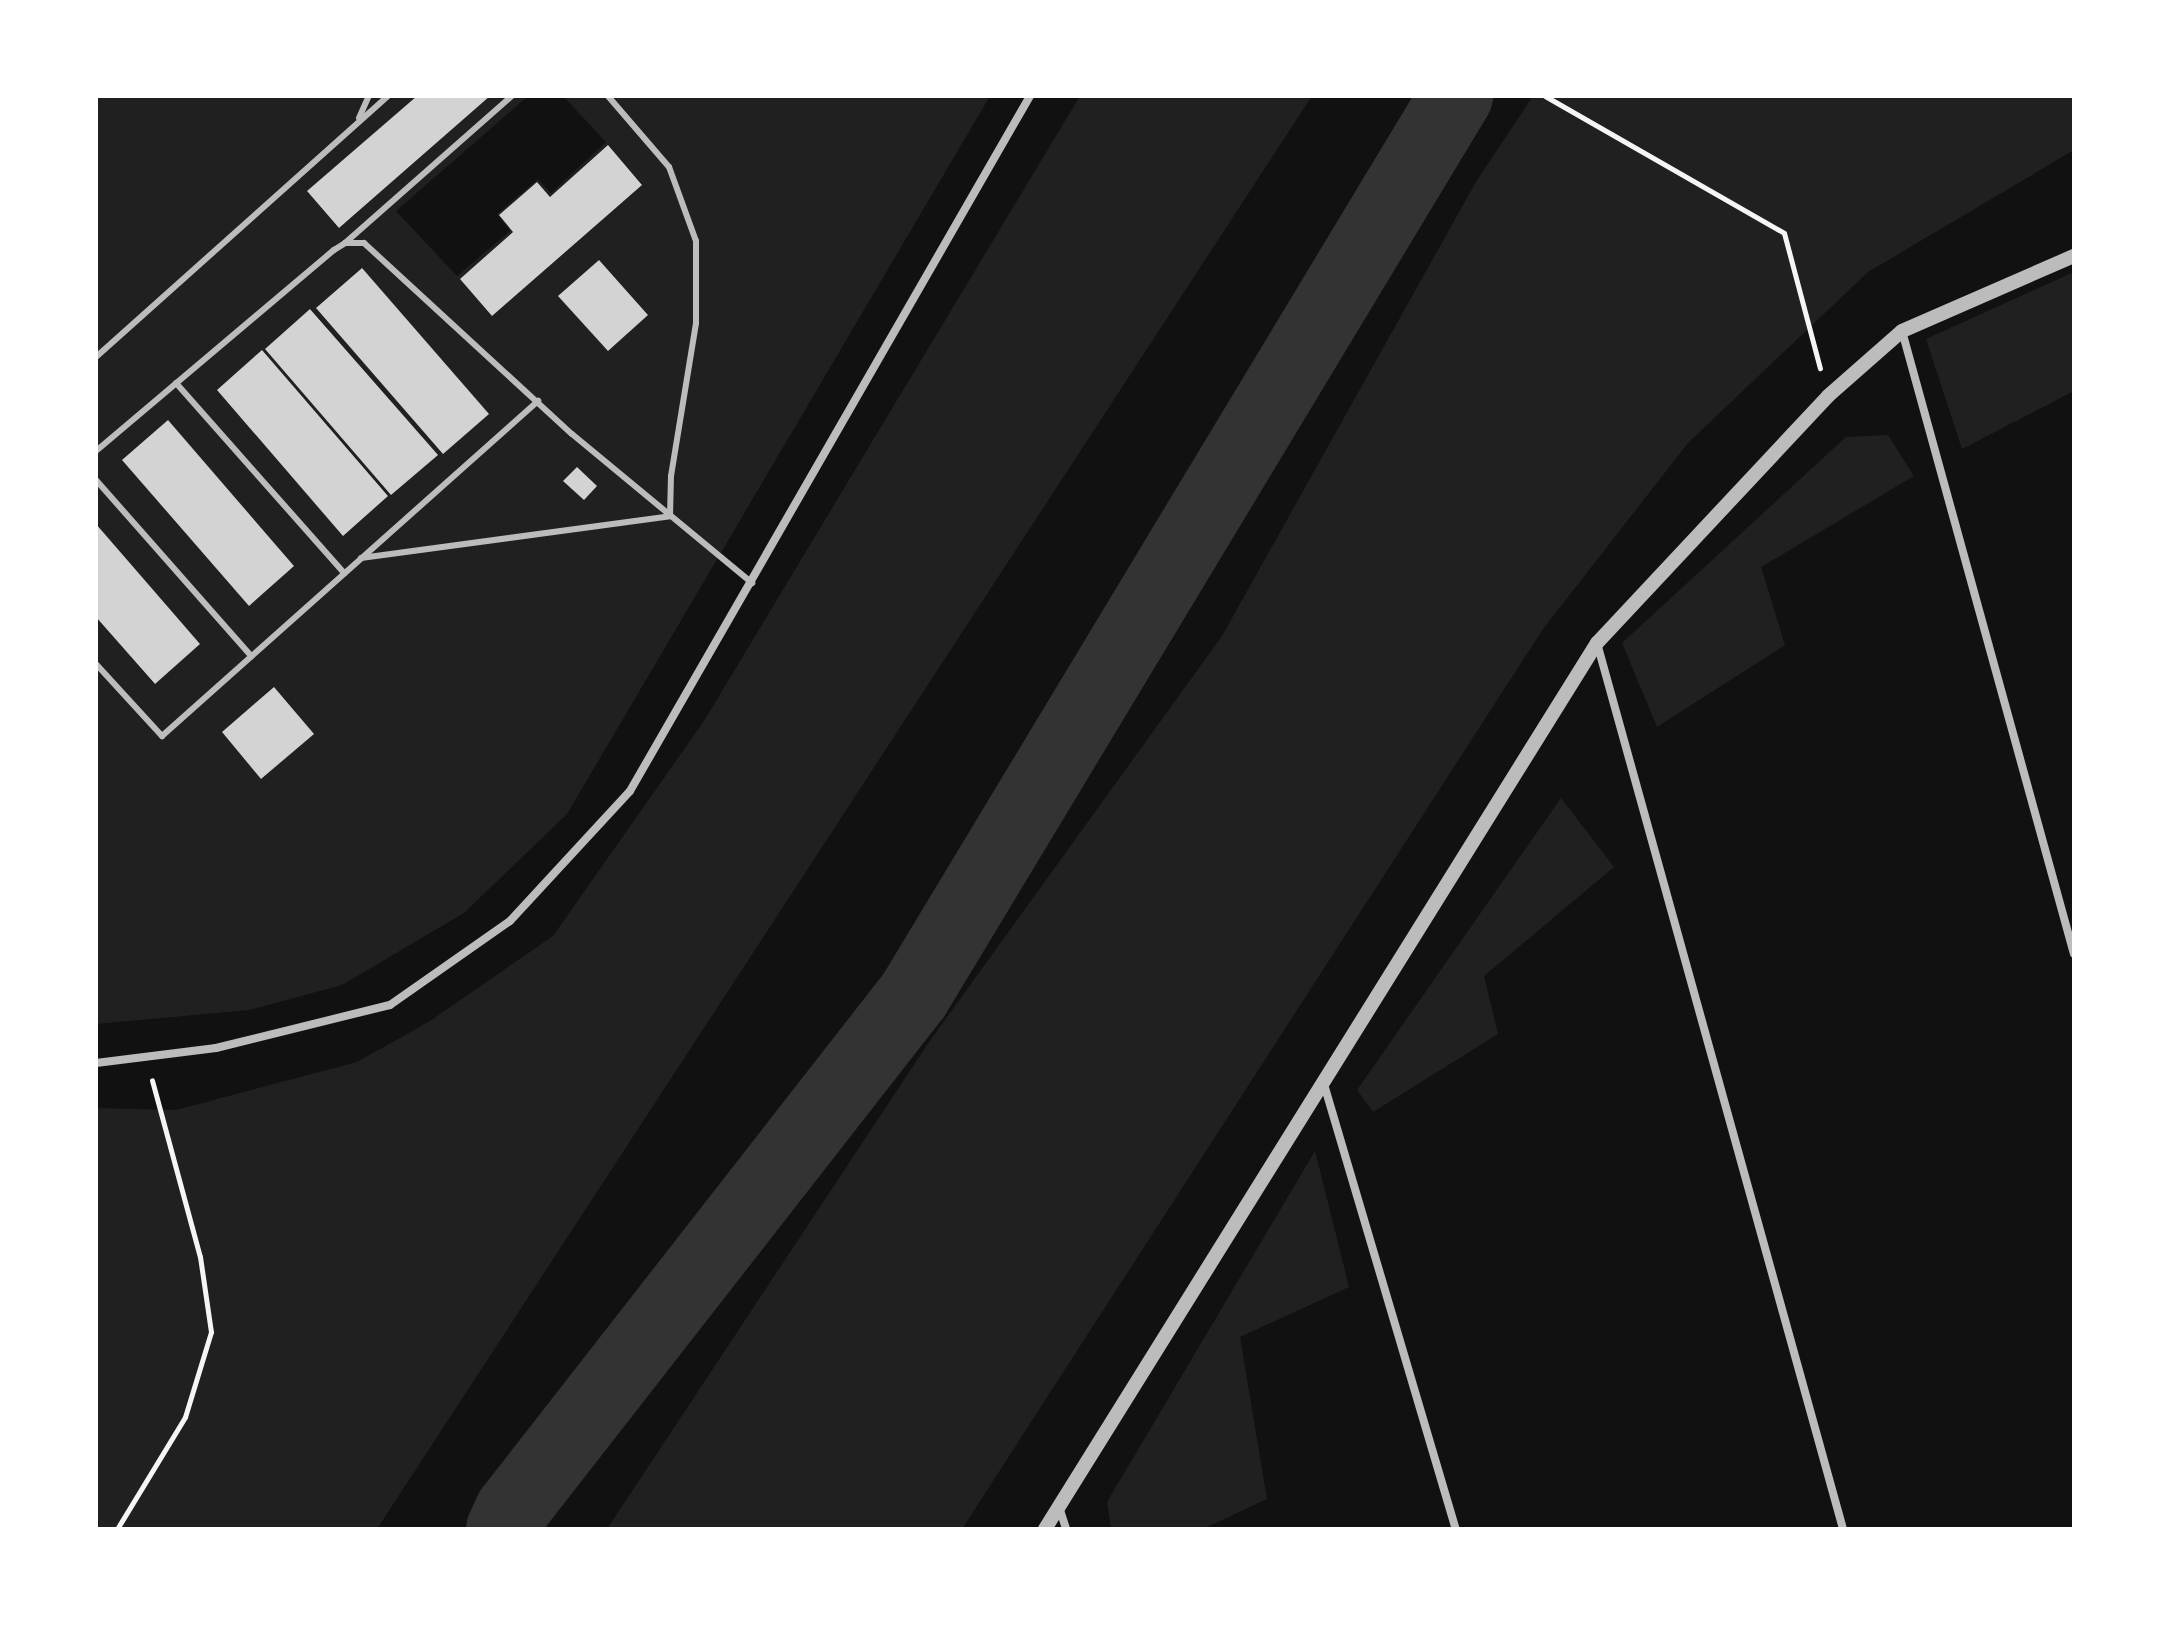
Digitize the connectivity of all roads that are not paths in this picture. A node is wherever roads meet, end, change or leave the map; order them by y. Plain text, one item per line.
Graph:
1 (369, 96) edge
2 (388, 96) edge
3 (512, 96) edge
4 (608, 96) edge
5 (1030, 96) edge
6 (357, 123) junction
7 (345, 243) junction
8 (2074, 256) edge
9 (1902, 331) junction
10 (96, 357) edge
11 (176, 383) junction
12 (538, 401) junction
13 (96, 451) edge
14 (96, 480) edge
15 (670, 516) junction
16 (361, 558) junction
17 (344, 573) junction
18 (753, 583) junction
19 (1597, 643) junction
20 (251, 656) junction
21 (96, 664) edge
22 (2074, 954) edge
23 (96, 1063) edge
24 (1323, 1080) junction
25 (1059, 1506) junction
26 (1045, 1529) edge
27 (1066, 1529) edge
28 (1456, 1529) edge
29 (1843, 1529) edge

1 - 6 lane
2 - 6 lane
3 - 7 lane
4 - 15 lane
5 - 18 street
6 - 10 lane
7 - 11 lane
7 - 12 lane
8 - 9 street
9 - 19 street
9 - 22 street
11 - 13 lane
11 - 17 lane
12 - 15 lane
12 - 16 lane
14 - 20 lane
15 - 16 lane
15 - 18 lane
16 - 17 lane
17 - 20 lane
18 - 23 street
19 - 24 street
19 - 29 street
20 - 21 lane
24 - 25 street
24 - 28 street
25 - 26 street
25 - 27 street

